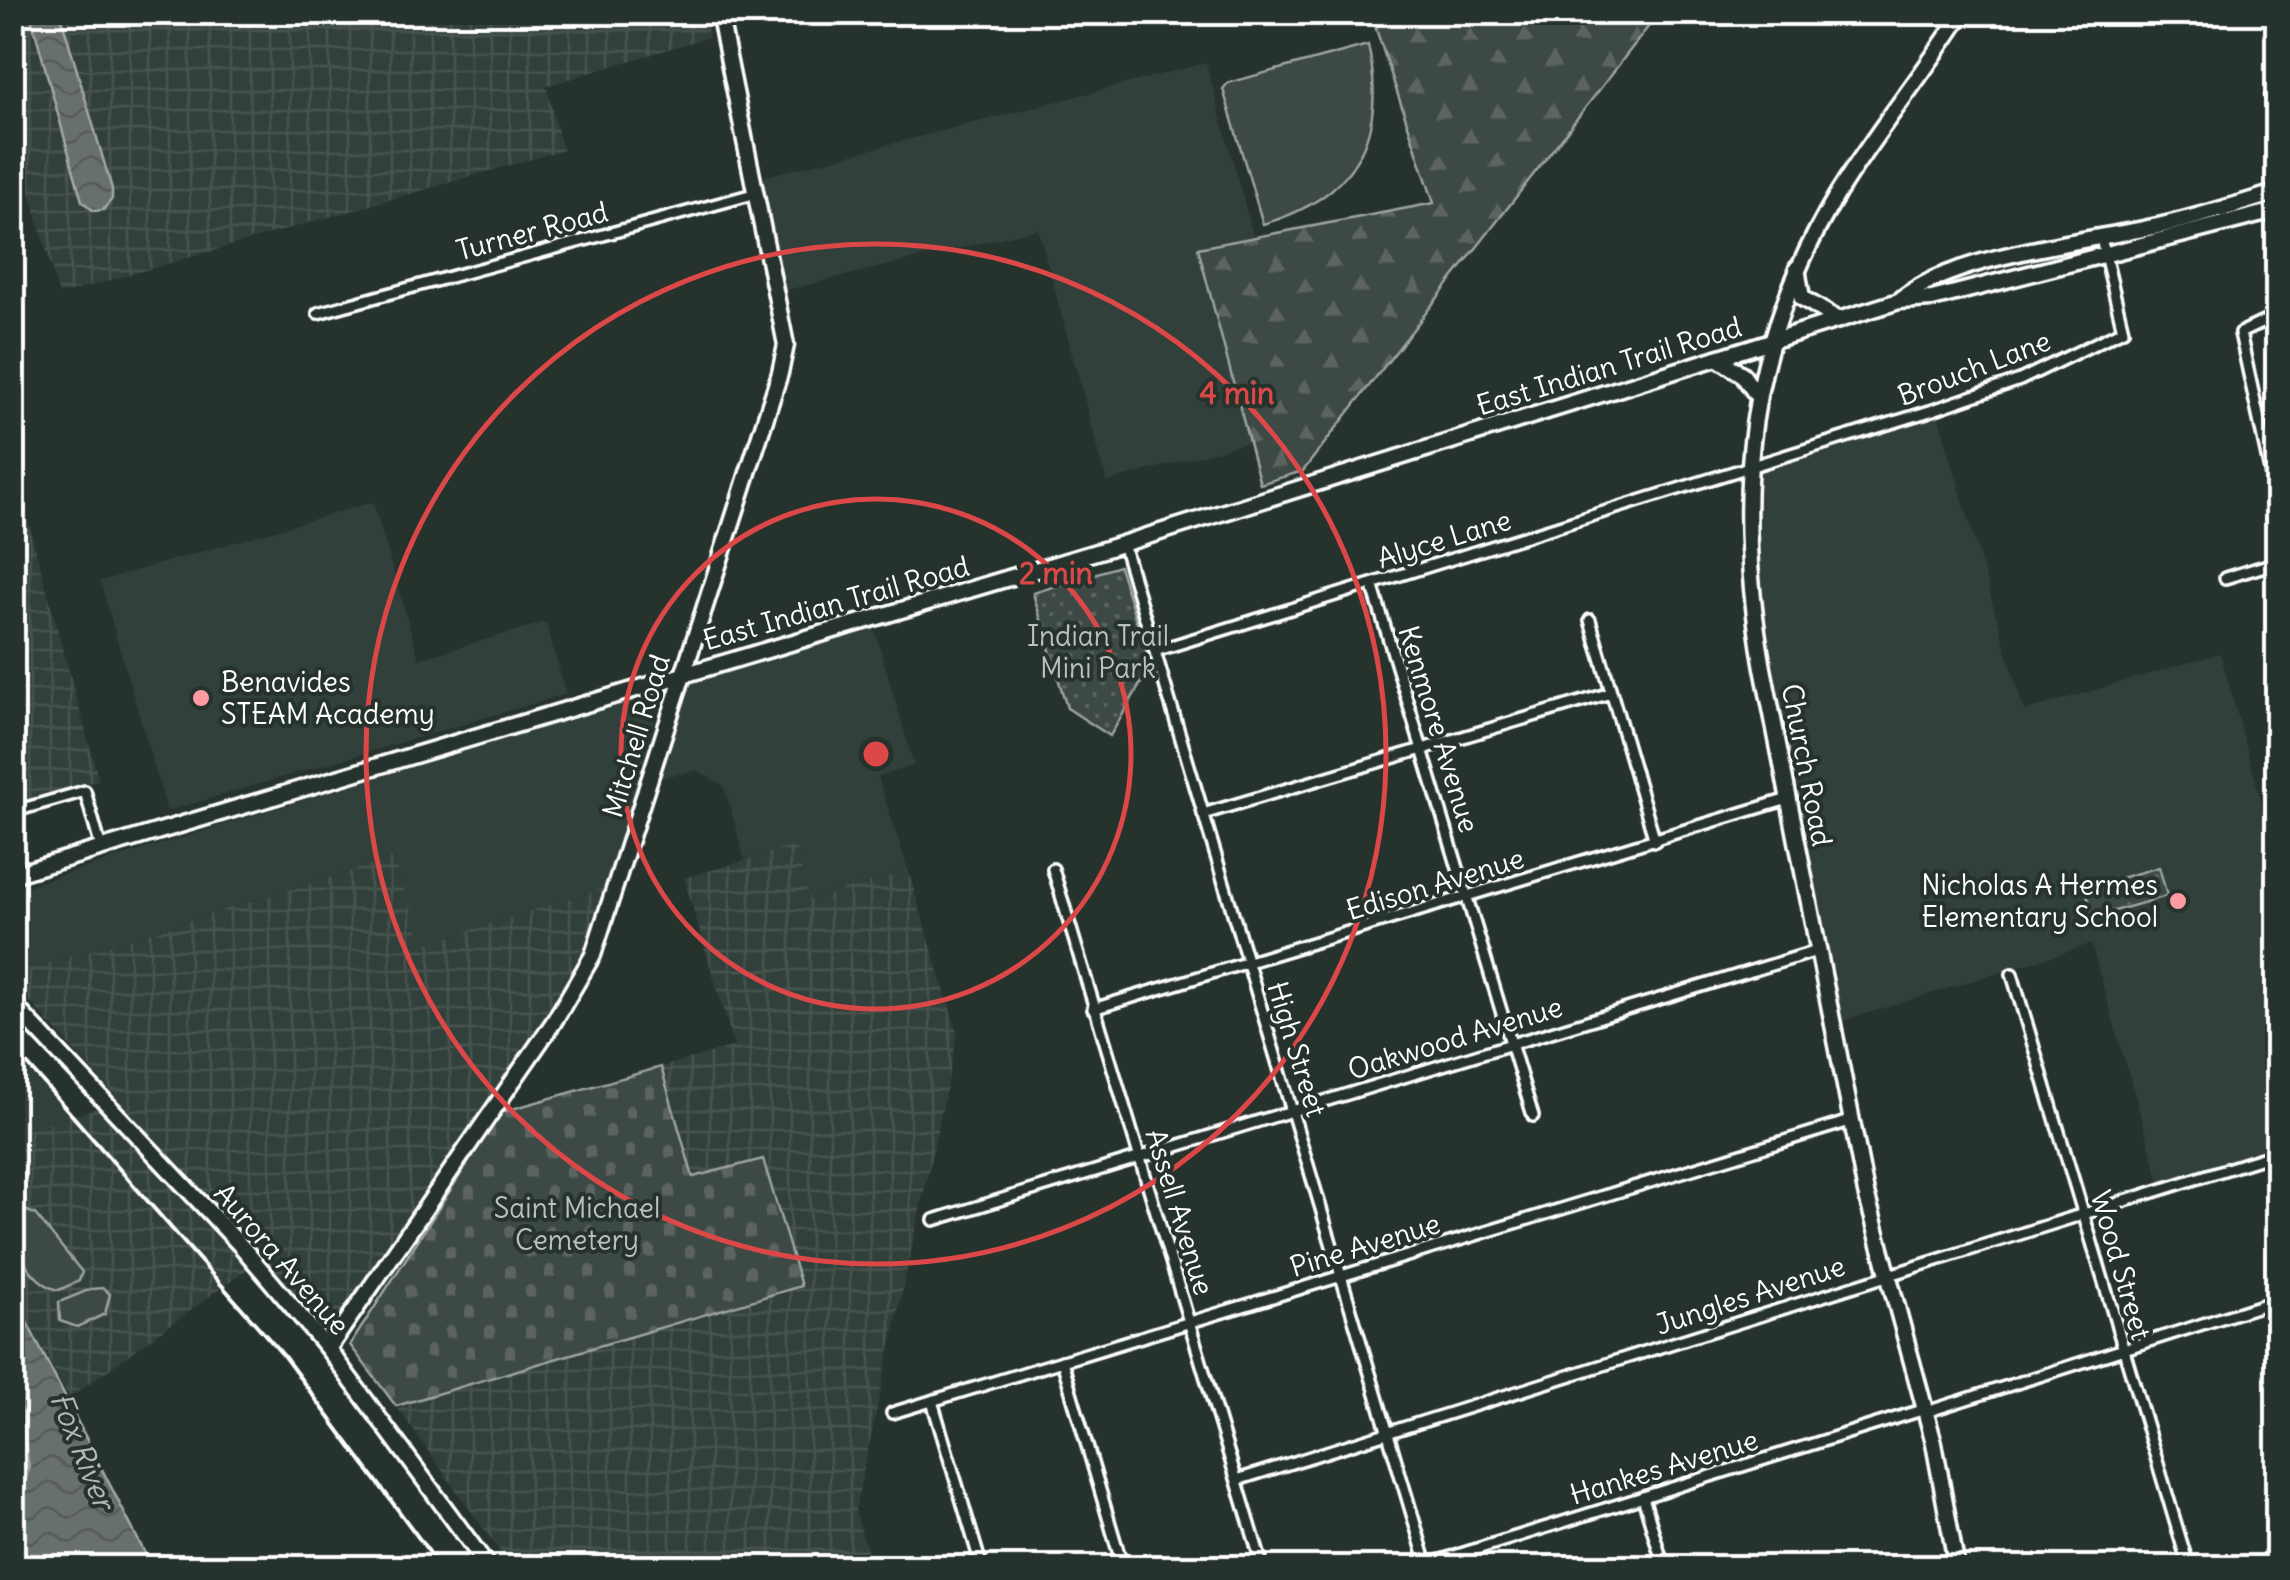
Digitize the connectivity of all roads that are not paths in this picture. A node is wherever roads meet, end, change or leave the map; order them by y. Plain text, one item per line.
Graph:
1 (719, 12) edge
2 (1964, 12) edge
3 (2278, 192) edge
4 (757, 193) junction
5 (2278, 210) edge
6 (2101, 238) junction
7 (2105, 254) junction
8 (1797, 266) junction
9 (1900, 300) junction
10 (318, 312) dead end
11 (2278, 316) edge
12 (1839, 320) junction
13 (1770, 342) junction
14 (1717, 358) junction
15 (1758, 397) junction
16 (1748, 471) junction
17 (2278, 506) edge
18 (1122, 544) junction
19 (2278, 562) edge
20 (2226, 578) dead end
21 (1372, 584) junction
22 (1590, 620) dead end
23 (1154, 651) junction
24 (681, 674) junction
25 (1611, 693) junction
26 (1422, 749) junction
27 (1788, 799) junction
28 (12, 812) edge
29 (1203, 814) junction
30 (1654, 841) junction
31 (102, 848) junction
32 (1053, 869) dead end
33 (12, 875) edge
34 (1467, 898) junction
35 (1818, 951) junction
36 (1248, 962) junction
37 (2012, 974) dead end
38 (12, 1003) edge
39 (1094, 1009) junction
40 (1511, 1044) junction
41 (1293, 1111) junction
42 (1533, 1116) dead end
43 (1850, 1121) junction
44 (2278, 1153) edge
45 (1140, 1158) junction
46 (2083, 1218) junction
47 (934, 1220) dead end
48 (1889, 1275) junction
49 (1342, 1276) junction
50 (2273, 1302) edge
51 (1190, 1322) junction
52 (2278, 1336) edge
53 (328, 1349) junction
54 (2122, 1350) junction
55 (1062, 1361) junction
56 (932, 1401) junction
57 (1926, 1411) junction
58 (892, 1413) dead end
59 (1388, 1433) junction
60 (1237, 1480) junction
61 (1643, 1497) junction
62 (2278, 1562) edge
63 (1957, 1564) edge
64 (1424, 1566) edge
65 (490, 1568) edge
66 (982, 1568) edge
67 (1123, 1568) edge
68 (1262, 1568) edge
69 (1664, 1568) edge
70 (1935, 1568) edge
71 (2189, 1568) edge
72 (2258, 1568) edge

1 - 4 main road, Mitchell Road
2 - 8 main road, Church Road
3 - 6 main road, East Indian Trail Road
4 - 10 street, Turner Road
4 - 24 main road, Mitchell Road
5 - 7 main road, East Indian Trail Road
6 - 7 street, Brouch Lane
6 - 9 main road, East Indian Trail Road
7 - 9 main road, East Indian Trail Road
7 - 16 street, Brouch Lane
8 - 12 main road
8 - 13 main road, Church Road
9 - 12 main road, East Indian Trail Road
11 - 17 street
12 - 13 main road, East Indian Trail Road
13 - 14 main road, East Indian Trail Road
13 - 15 main road, Church Road
14 - 15 main road
14 - 18 main road, East Indian Trail Road
15 - 16 main road, Church Road
16 - 21 street, Alyce Lane
16 - 27 main road, Church Road
18 - 23 street, High Street
18 - 24 main road, East Indian Trail Road
19 - 20 street
21 - 23 street, Alyce Lane
21 - 26 street, Kenmore Avenue
22 - 25 street
23 - 29 street, High Street
24 - 31 main road, East Indian Trail Road
24 - 53 main road, Mitchell Road
25 - 26 street
25 - 30 street
26 - 29 street
26 - 34 street, Kenmore Avenue
27 - 30 street, Edison Avenue
27 - 35 main road, Church Road
28 - 31 street
29 - 36 street, High Street
30 - 34 street, Edison Avenue
31 - 33 main road, East Indian Trail Road
32 - 39 street, Assell Avenue
34 - 36 street, Edison Avenue
34 - 40 street, Kenmore Avenue
35 - 40 street, Oakwood Avenue
35 - 43 main road, Church Road
36 - 39 street, Edison Avenue
36 - 41 street, High Street
37 - 46 street, Wood Street
38 - 53 main road, Aurora Avenue
39 - 45 street, Assell Avenue
40 - 41 street, Oakwood Avenue
40 - 42 street, Kenmore Avenue
41 - 45 street, Oakwood Avenue
41 - 49 street, High Street
43 - 48 main road, Church Road
43 - 49 street, Pine Avenue
44 - 46 street, Jungles Avenue
45 - 47 street, Oakwood Avenue
45 - 51 street, Assell Avenue
46 - 48 street, Jungles Avenue
46 - 54 street, Wood Street
48 - 57 main road, Church Road
48 - 59 street, Jungles Avenue
49 - 51 street, Pine Avenue
49 - 59 street, High Street
50 - 52 street
50 - 54 street, Hankes Avenue
51 - 55 street, Pine Avenue
51 - 60 street, Assell Avenue
53 - 65 main road, Aurora Avenue
54 - 57 street, Hankes Avenue
54 - 71 street, Wood Street
55 - 56 street, Pine Avenue
55 - 67 street
56 - 58 street, Pine Avenue
56 - 66 street
57 - 61 street, Hankes Avenue
57 - 63 main road, Church Road
59 - 60 street, Jungles Avenue
59 - 64 street, High Street
60 - 68 street, Assell Avenue
61 - 64 street, Hankes Avenue
61 - 69 street
62 - 72 main road
63 - 70 street

